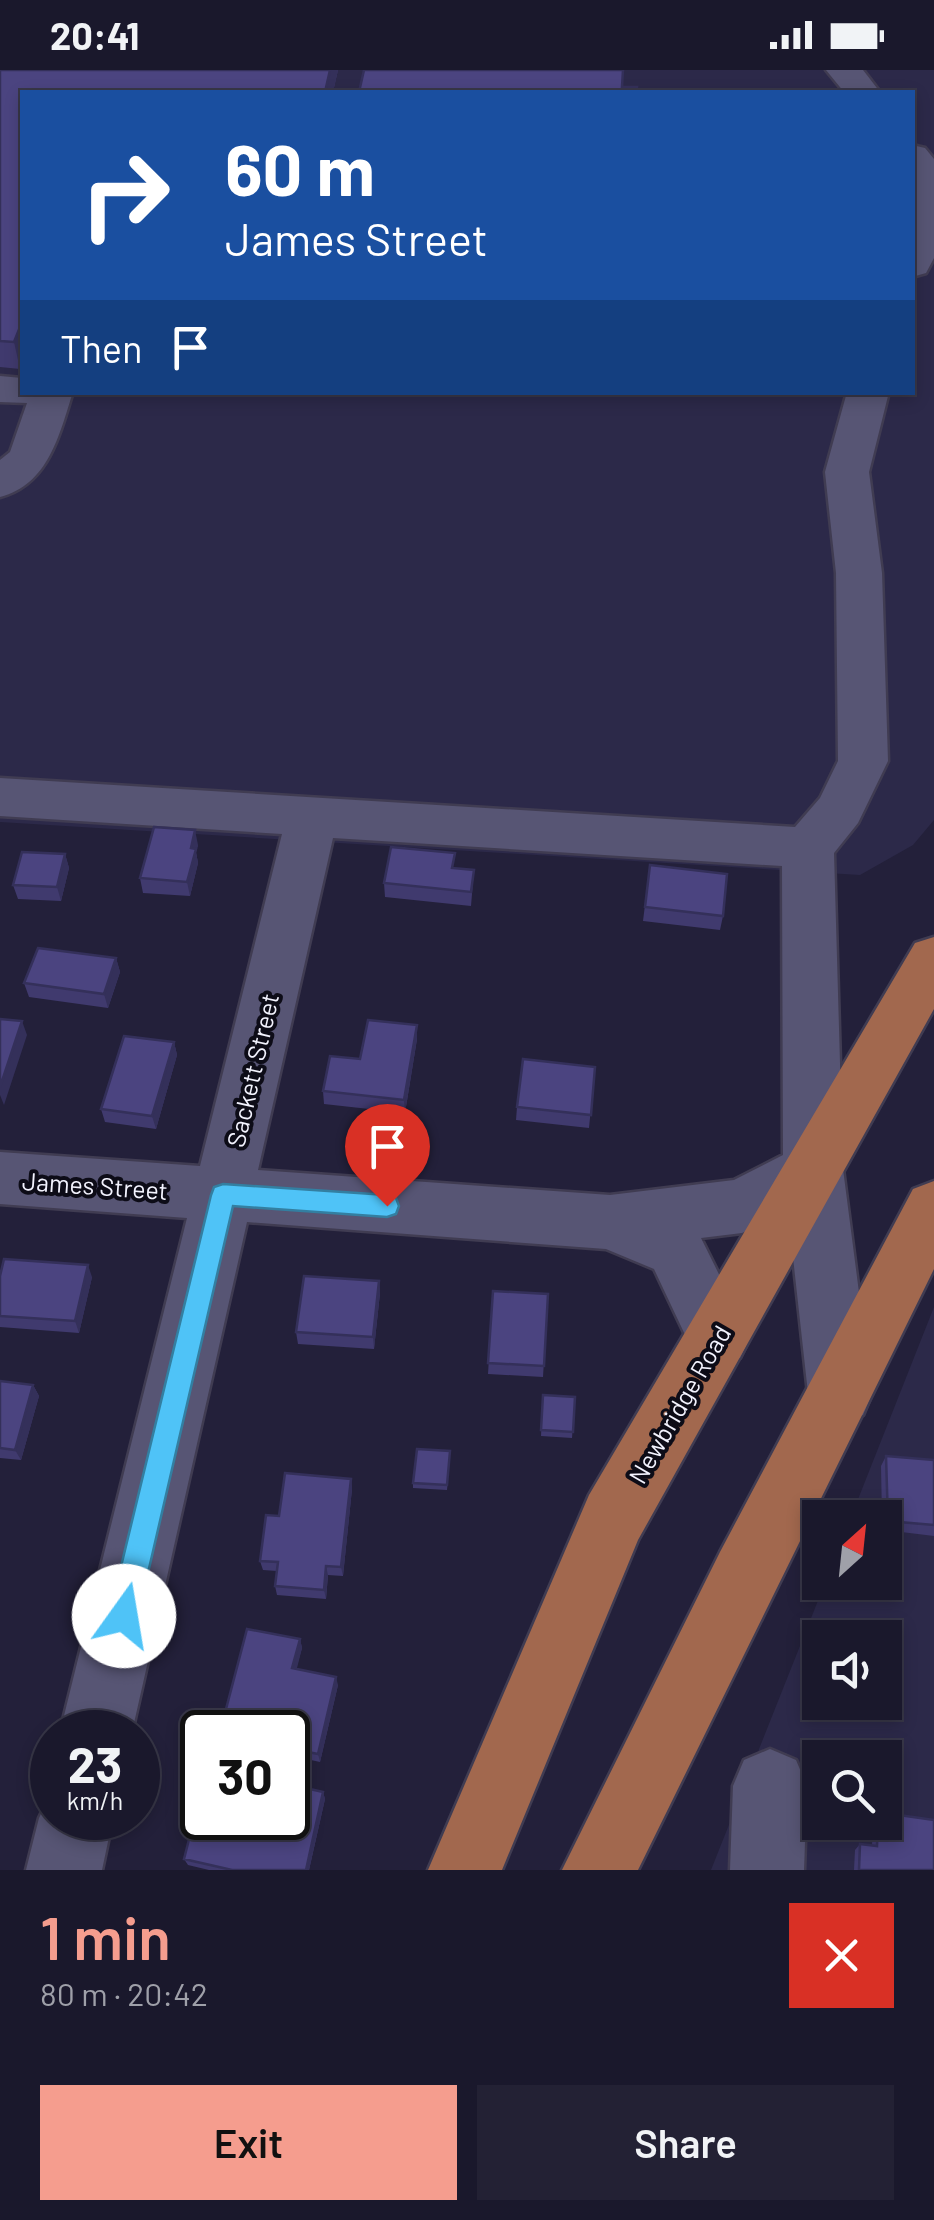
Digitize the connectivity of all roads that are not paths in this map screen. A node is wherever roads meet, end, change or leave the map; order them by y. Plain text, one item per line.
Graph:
1 (844, 70) edge
2 (860, 90) edge
3 (915, 160) edge
4 (932, 195) edge
5 (915, 257) edge
6 (49, 395) edge
7 (867, 395) edge
8 (0, 483) edge
9 (0, 797) edge
10 (312, 816) junction
11 (808, 848) junction
12 (934, 959) edge
13 (813, 1169) junction
14 (0, 1178) edge
15 (223, 1195) junction
16 (610, 1222) junction
17 (929, 1229) edge
18 (718, 1337) junction
19 (840, 1394) junction
20 (101, 1710) edge
21 (770, 1786) dead end
22 (71, 1840) edge
23 (64, 1870) edge
24 (464, 1870) edge
25 (599, 1870) edge
26 (767, 1870) edge

1 - 2 street
3 - 4 street
4 - 5 street
6 - 8 street
7 - 11 street
9 - 10 street
10 - 11 street
10 - 15 street, Sackett Street
11 - 13 street
12 - 13 main road, Newbridge Road
13 - 16 street, James Street
13 - 18 main road, Newbridge Road
13 - 19 street
14 - 15 street, James Street
15 - 16 street, James Street
15 - 20 street, Sackett Street
16 - 18 street, James Street
17 - 19 main road
18 - 24 main road, Newbridge Road
19 - 25 main road
21 - 26 street
22 - 23 street

